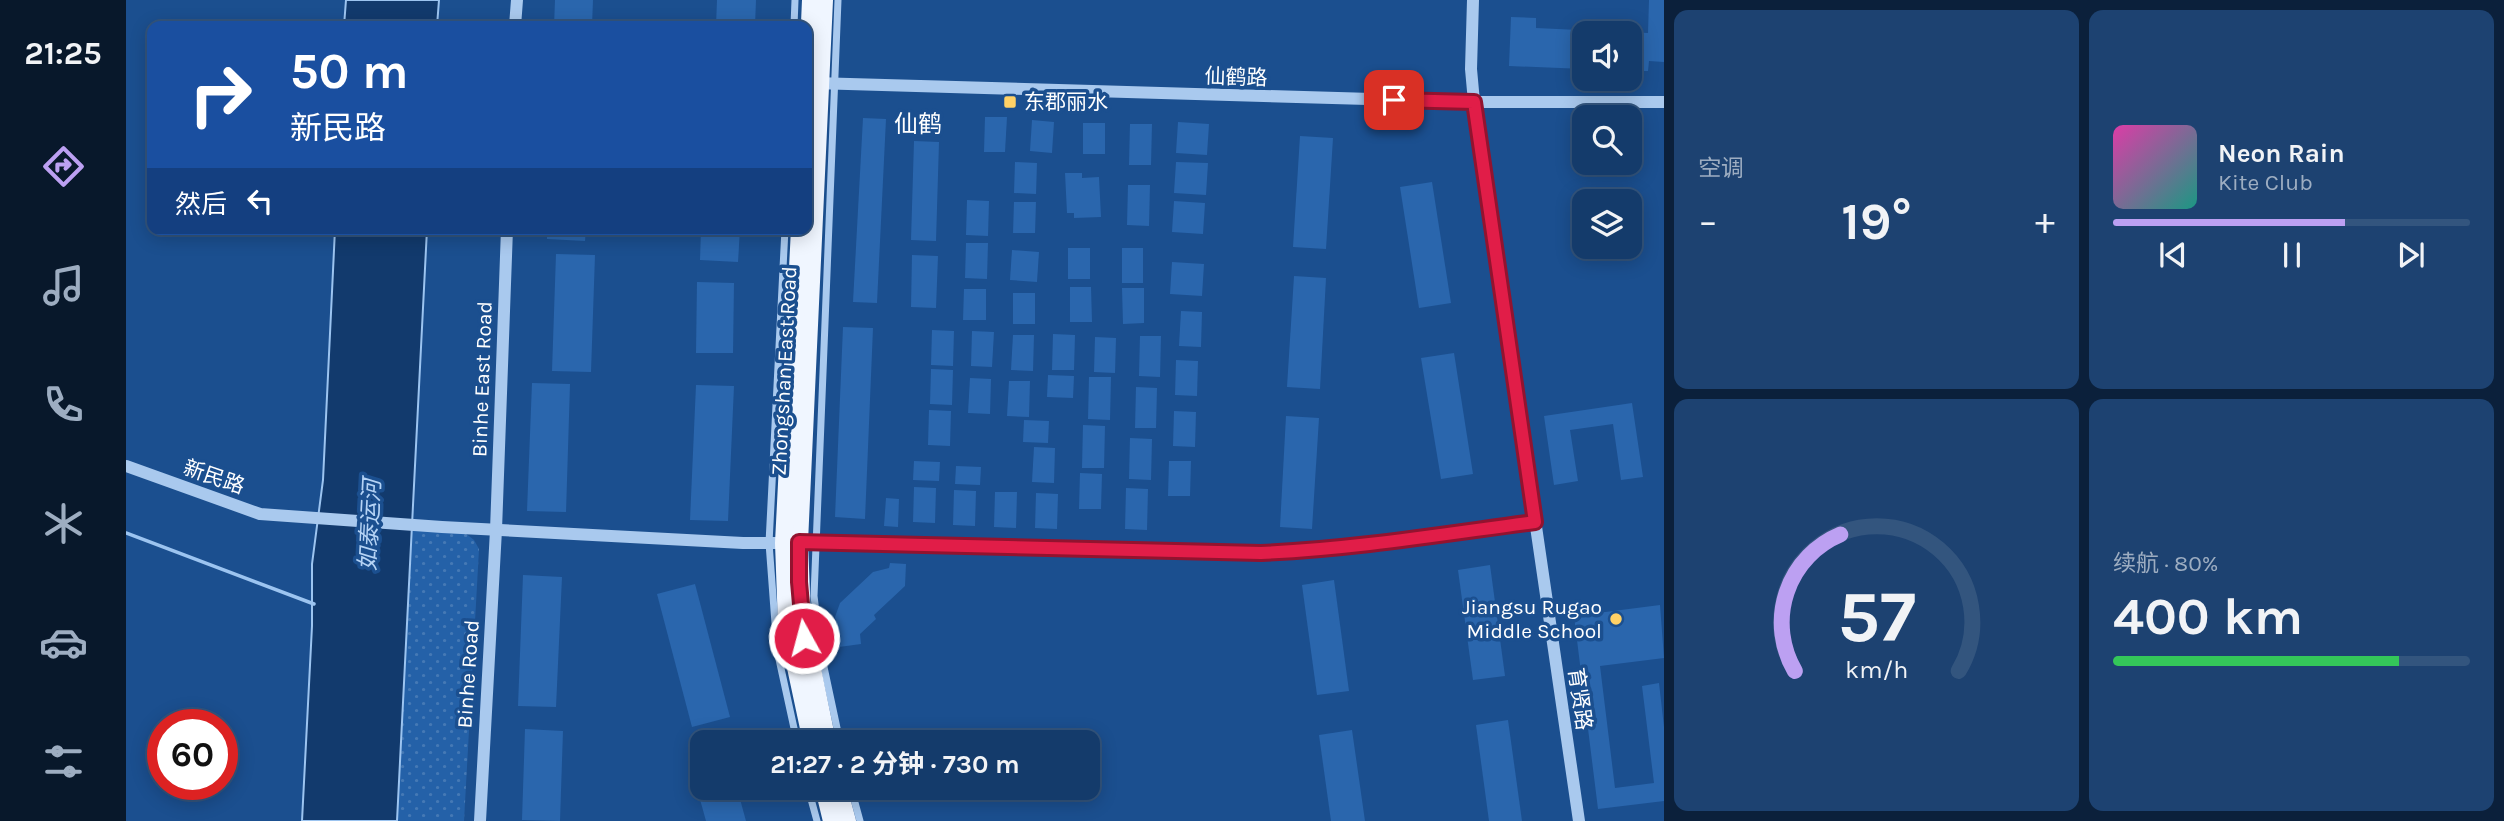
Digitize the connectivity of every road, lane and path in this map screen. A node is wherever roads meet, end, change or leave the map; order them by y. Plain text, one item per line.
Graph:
1 (517, 0) edge
2 (795, 0) edge
3 (811, 0) edge
4 (824, 0) edge
5 (838, 0) edge
6 (1473, 0) edge
7 (516, 21) edge
8 (794, 21) edge
9 (812, 21) edge
10 (812, 21) edge
11 (815, 85) edge
12 (1474, 102) junction
13 (1664, 103) edge
14 (812, 145) edge
15 (507, 235) edge
16 (785, 235) edge
17 (800, 235) edge
18 (807, 235) edge
19 (126, 467) edge
20 (1535, 522) junction
21 (496, 530) junction
22 (792, 542) junction
23 (794, 730) edge
24 (809, 730) edge
25 (825, 730) edge
26 (837, 730) edge
27 (811, 800) edge
28 (827, 800) edge
29 (841, 800) edge
30 (854, 800) edge
31 (480, 821) edge
32 (817, 821) edge
33 (832, 821) edge
34 (847, 821) edge
35 (860, 821) edge
36 (1579, 821) edge

1 - 7 street
2 - 8 street
3 - 9 main road, Zhongshan East Road
4 - 11 main road, Zhongshan East Road
5 - 11 street
6 - 12 street, 育贤路
10 - 11 main road, Zhongshan East Road
11 - 12 street, 仙鹤路
11 - 14 main road, Zhongshan East Road
12 - 13 street, 仙鹤路
12 - 20 street, 育贤路
15 - 21 street, Binhe East Road
16 - 22 street
17 - 22 main road, Zhongshan East Road
18 - 22 main road, Zhongshan East Road
19 - 21 street, 新民路
20 - 22 street
20 - 36 street, 育贤路
21 - 22 street, 新民路
21 - 31 street, Binhe Road
22 - 23 street
22 - 24 main road, Zhongshan East Road
22 - 25 main road, Zhongshan East Road
22 - 26 street
27 - 32 street
28 - 33 main road
29 - 34 main road
30 - 35 street

